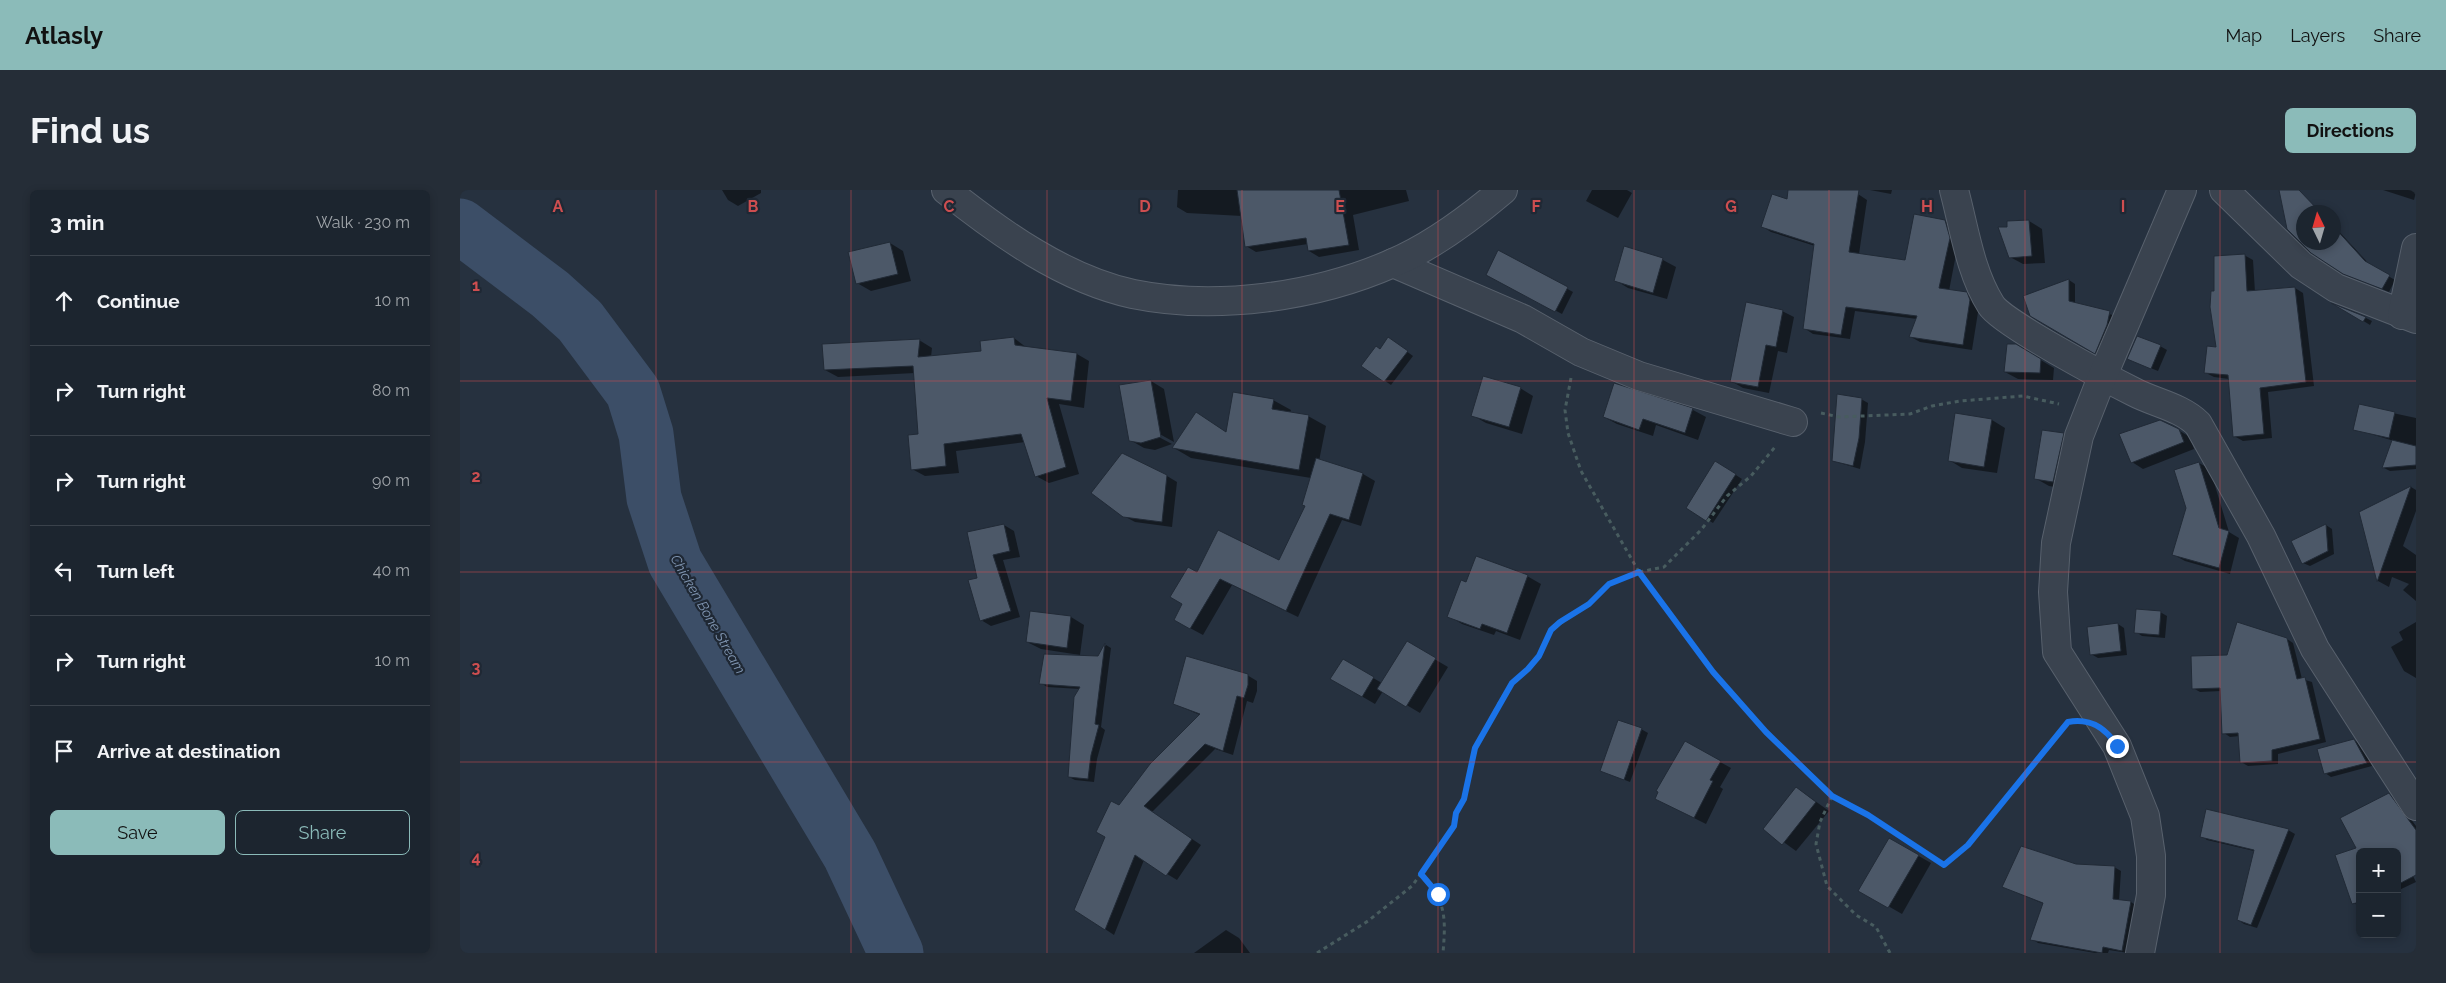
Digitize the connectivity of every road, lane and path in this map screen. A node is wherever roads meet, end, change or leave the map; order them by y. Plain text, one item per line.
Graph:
1 (946, 190) edge
2 (1503, 190) edge
3 (1954, 190) edge
4 (2182, 190) edge
5 (2224, 190) edge
6 (2416, 248) edge
7 (1393, 263) junction
8 (2409, 317) edge
9 (1581, 352) junction
10 (2103, 375) junction
11 (2092, 402) junction
12 (1793, 422) junction
13 (1639, 572) junction
14 (2108, 733) junction
15 (1832, 796) junction
16 (2416, 806) edge
17 (1421, 874) junction
18 (1317, 953) edge
19 (1443, 953) edge
20 (1890, 953) edge
21 (2140, 953) edge

1 - 7 street
2 - 7 street
3 - 10 street
4 - 10 street
5 - 8 street
6 - 8 street
7 - 9 street
9 - 12 street
9 - 13 path
10 - 11 street
10 - 16 street
11 - 12 path
11 - 14 street
12 - 13 path
13 - 15 path
13 - 17 path
14 - 15 path
14 - 21 street
15 - 20 path
17 - 18 path
17 - 19 path

